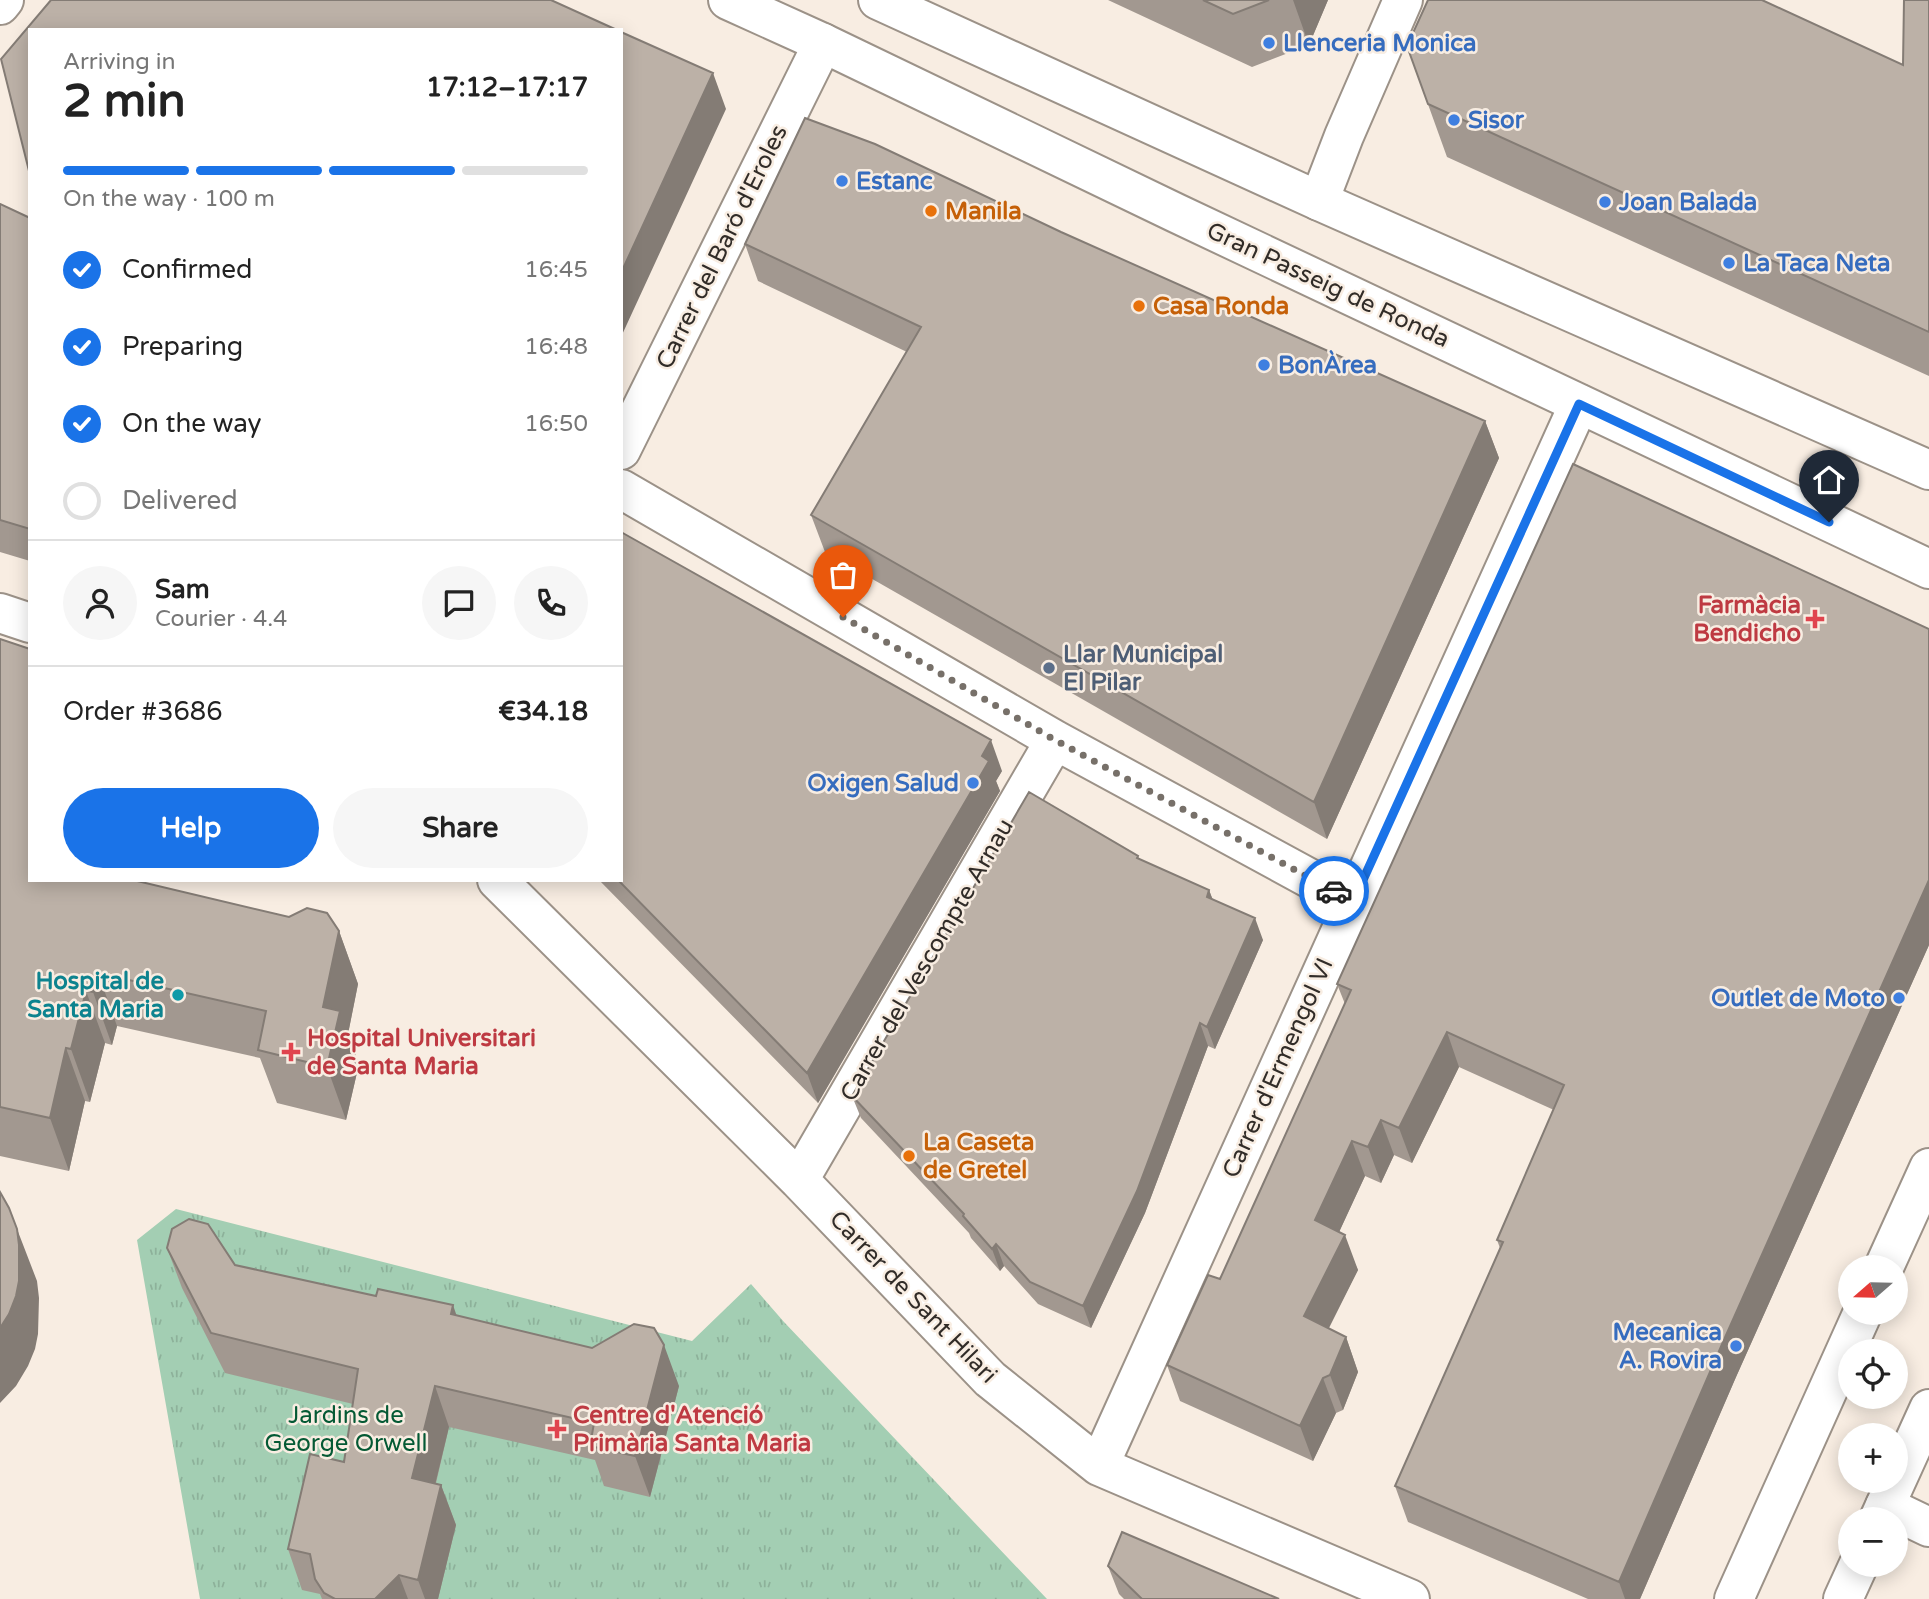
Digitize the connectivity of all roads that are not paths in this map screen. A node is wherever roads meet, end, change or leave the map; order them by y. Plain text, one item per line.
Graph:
1 (4, 0) edge
2 (728, 0) edge
3 (878, 0) edge
4 (1403, 0) edge
5 (0, 5) edge
6 (823, 43) junction
7 (1319, 201) junction
8 (1579, 404) junction
9 (623, 446) edge
10 (1929, 470) edge
11 (623, 490) edge
12 (1929, 569) edge
13 (0, 613) edge
14 (28, 622) edge
15 (1055, 740) junction
16 (499, 882) edge
17 (1353, 902) junction
18 (1929, 1168) edge
19 (799, 1180) junction
20 (1889, 1255) edge
21 (1857, 1325) edge
22 (1929, 1409) edge
23 (1099, 1466) junction
24 (1884, 1507) edge
25 (1908, 1520) edge
26 (1929, 1527) edge
27 (1853, 1577) edge
28 (1410, 1599) edge
29 (1734, 1599) edge
30 (1843, 1599) edge

1 - 5 street
2 - 6 street, Gran Passeig de Ronda
3 - 7 street
4 - 7 street
6 - 8 street, Gran Passeig de Ronda
6 - 9 street, Carrer del Baró d'Eroles
7 - 10 street
8 - 12 street, Gran Passeig de Ronda
8 - 17 street, Carrer d'Ermengol VI
11 - 15 street
13 - 14 street
15 - 17 street
15 - 19 street, Carrer del Vescompte Arnau
16 - 19 street, Carrer de Sant Hilari
17 - 23 street, Carrer d'Ermengol VI
18 - 20 street
19 - 23 street, Carrer de Sant Hilari
21 - 29 street
22 - 24 street
23 - 28 street, Carrer de Sant Hilari
25 - 26 street
27 - 30 street

